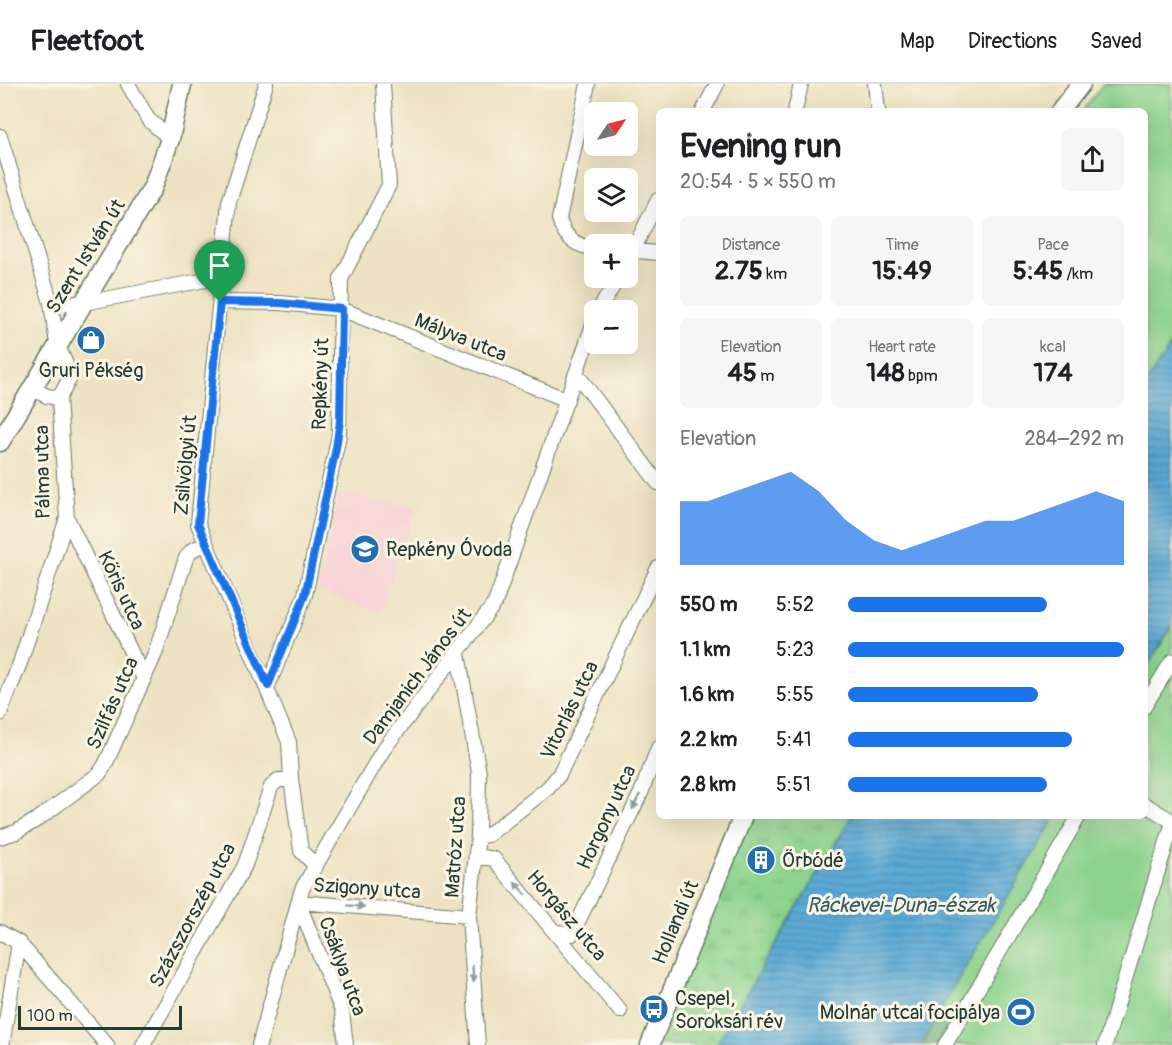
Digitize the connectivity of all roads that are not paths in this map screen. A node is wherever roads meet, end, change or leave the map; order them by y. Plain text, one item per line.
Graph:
1 (128, 84) edge
2 (182, 84) edge
3 (266, 84) edge
4 (383, 84) edge
5 (588, 84) edge
6 (717, 84) edge
7 (801, 84) edge
8 (875, 84) edge
9 (1081, 84) edge
10 (705, 108) edge
11 (796, 108) edge
12 (878, 108) edge
13 (1062, 108) edge
14 (0, 136) edge
15 (170, 139) junction
16 (656, 204) edge
17 (638, 237) edge
18 (584, 245) edge
19 (656, 253) edge
20 (638, 254) edge
21 (221, 277) junction
22 (220, 302) junction
23 (51, 303) junction
24 (84, 303) junction
25 (342, 309) junction
26 (57, 344) junction
27 (584, 351) edge
28 (576, 374) junction
29 (31, 388) junction
30 (59, 398) junction
31 (567, 400) junction
32 (0, 442) edge
33 (656, 480) edge
34 (67, 518) junction
35 (205, 544) junction
36 (656, 572) edge
37 (130, 654) junction
38 (155, 654) junction
39 (458, 654) junction
40 (1172, 661) edge
41 (144, 679) junction
42 (268, 686) junction
43 (1148, 700) edge
44 (0, 714) edge
45 (656, 753) edge
46 (291, 779) junction
47 (1148, 807) edge
48 (742, 819) edge
49 (1077, 819) edge
50 (1172, 823) edge
51 (478, 836) junction
52 (0, 837) edge
53 (476, 856) junction
54 (316, 866) junction
55 (298, 902) junction
56 (469, 916) junction
57 (0, 932) edge
58 (570, 940) junction
59 (20, 944) junction
60 (620, 1011) dead end
61 (3, 1045) edge
62 (107, 1045) edge
63 (143, 1045) edge
64 (259, 1045) edge
65 (346, 1045) edge
66 (478, 1045) edge
67 (650, 1045) edge
68 (945, 1045) edge
69 (1105, 1045) edge

1 - 15 street
2 - 15 street, Szent István út
3 - 21 street, Zsilvölgyi út
4 - 25 street, Repkény út
5 - 18 street
6 - 10 street
7 - 11 street
8 - 12 street
9 - 13 street
14 - 23 street, Pálma utca
15 - 24 street, Szent István út
16 - 17 street
19 - 20 street
21 - 22 street, Zsilvölgyi út
21 - 24 street
22 - 25 street, Mályva utca
22 - 35 street, Zsilvölgyi út
23 - 24 street
23 - 26 street, Pálma utca
24 - 26 street, Szent István út
25 - 31 street, Mályva utca
25 - 42 street, Repkény út
26 - 29 street, Szent István út
26 - 30 street, Pálma utca
27 - 28 street, Damjanich János út
28 - 31 street, Damjanich János út
28 - 33 street
29 - 30 street, Pálma utca
29 - 32 street, Szent István út
30 - 34 street, Pálma utca
31 - 39 street, Damjanich János út
34 - 37 street, Kőris utca
34 - 44 street, Pálma utca
35 - 38 street, Szilfás utca
35 - 42 street, Zsilvölgyi út
36 - 51 street, Vitorlás utca
37 - 38 street
37 - 41 street, Kőris utca
38 - 41 street, Szilfás utca
39 - 51 street, Matróz utca
39 - 54 street, Damjanich János út
40 - 43 street
41 - 52 street, Szilfás utca
42 - 46 street, Zsilvölgyi út
45 -> 58 street, Horgony utca
46 - 54 street, Zsilvölgyi út
46 - 63 street, Százszorszép utca
47 - 50 street
48 - 67 street, Hollandi út
49 - 68 street
50 - 69 street
51 - 53 street, Matróz utca
53 - 56 street, Matróz utca
58 -> 53 street, Horgász utca
54 - 55 street, Damjanich János út
55 -> 56 street, Szigony utca
55 - 64 street, Damjanich János út
55 - 65 street, Csáklya utca
56 -> 66 street, Matróz utca
57 - 59 street
58 - 60 street, Horgász utca
59 - 61 street
59 - 62 street

